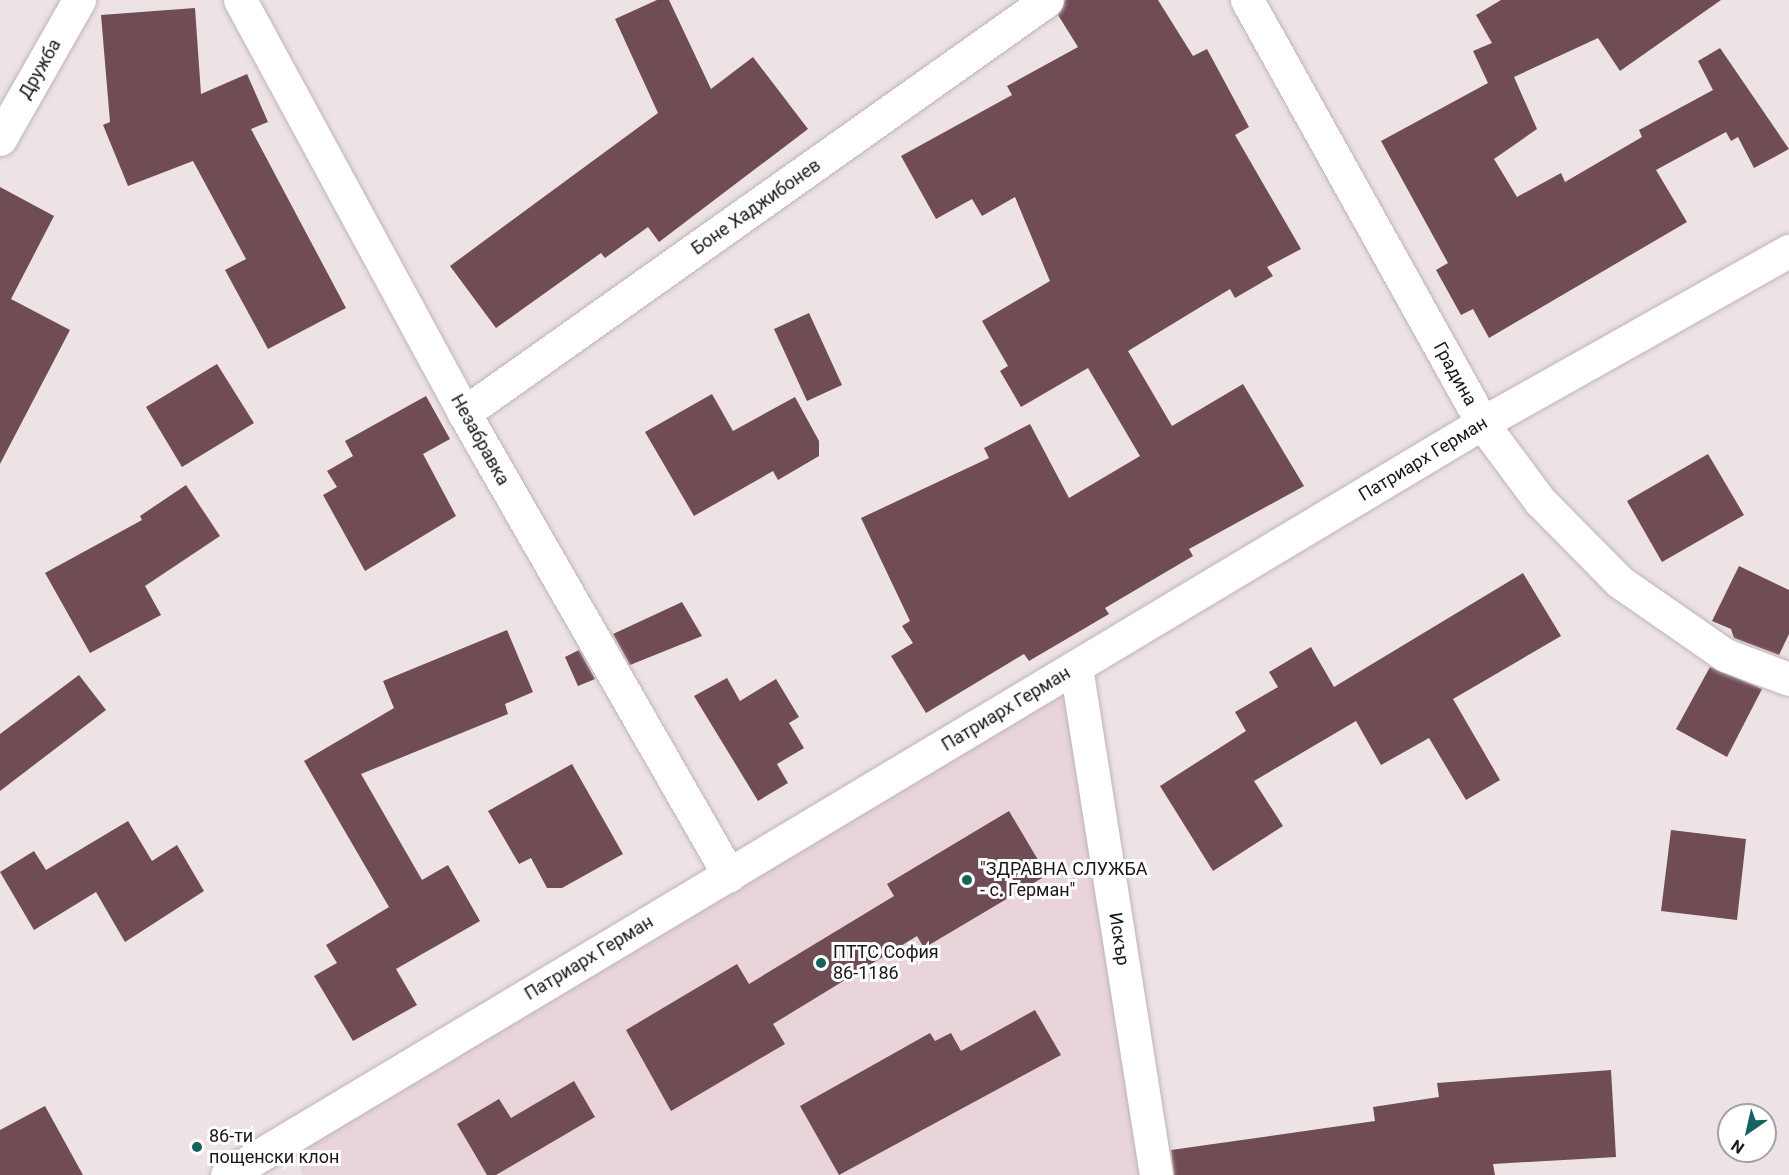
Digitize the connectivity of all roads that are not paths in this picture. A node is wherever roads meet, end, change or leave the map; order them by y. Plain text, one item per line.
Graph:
1 (79, 0) edge
2 (240, 0) edge
3 (1047, 0) edge
4 (1247, 0) edge
5 (0, 139) edge
6 (1789, 251) edge
7 (464, 413) junction
8 (1482, 423) junction
9 (1076, 667) junction
10 (1789, 679) edge
11 (729, 875) junction
12 (228, 1175) edge
13 (1156, 1175) edge

1 - 5 street, Дружба
2 - 7 street, Незабравка
3 - 7 street, Боне Хаджибонев
4 - 8 street, Градина
6 - 8 street, Патриарх Герман
7 - 11 street, Незабравка
8 - 9 street, Патриарх Герман
8 - 10 street, Градина
9 - 11 street, Патриарх Герман
9 - 13 street, Искър
11 - 12 street, Патриарх Герман

